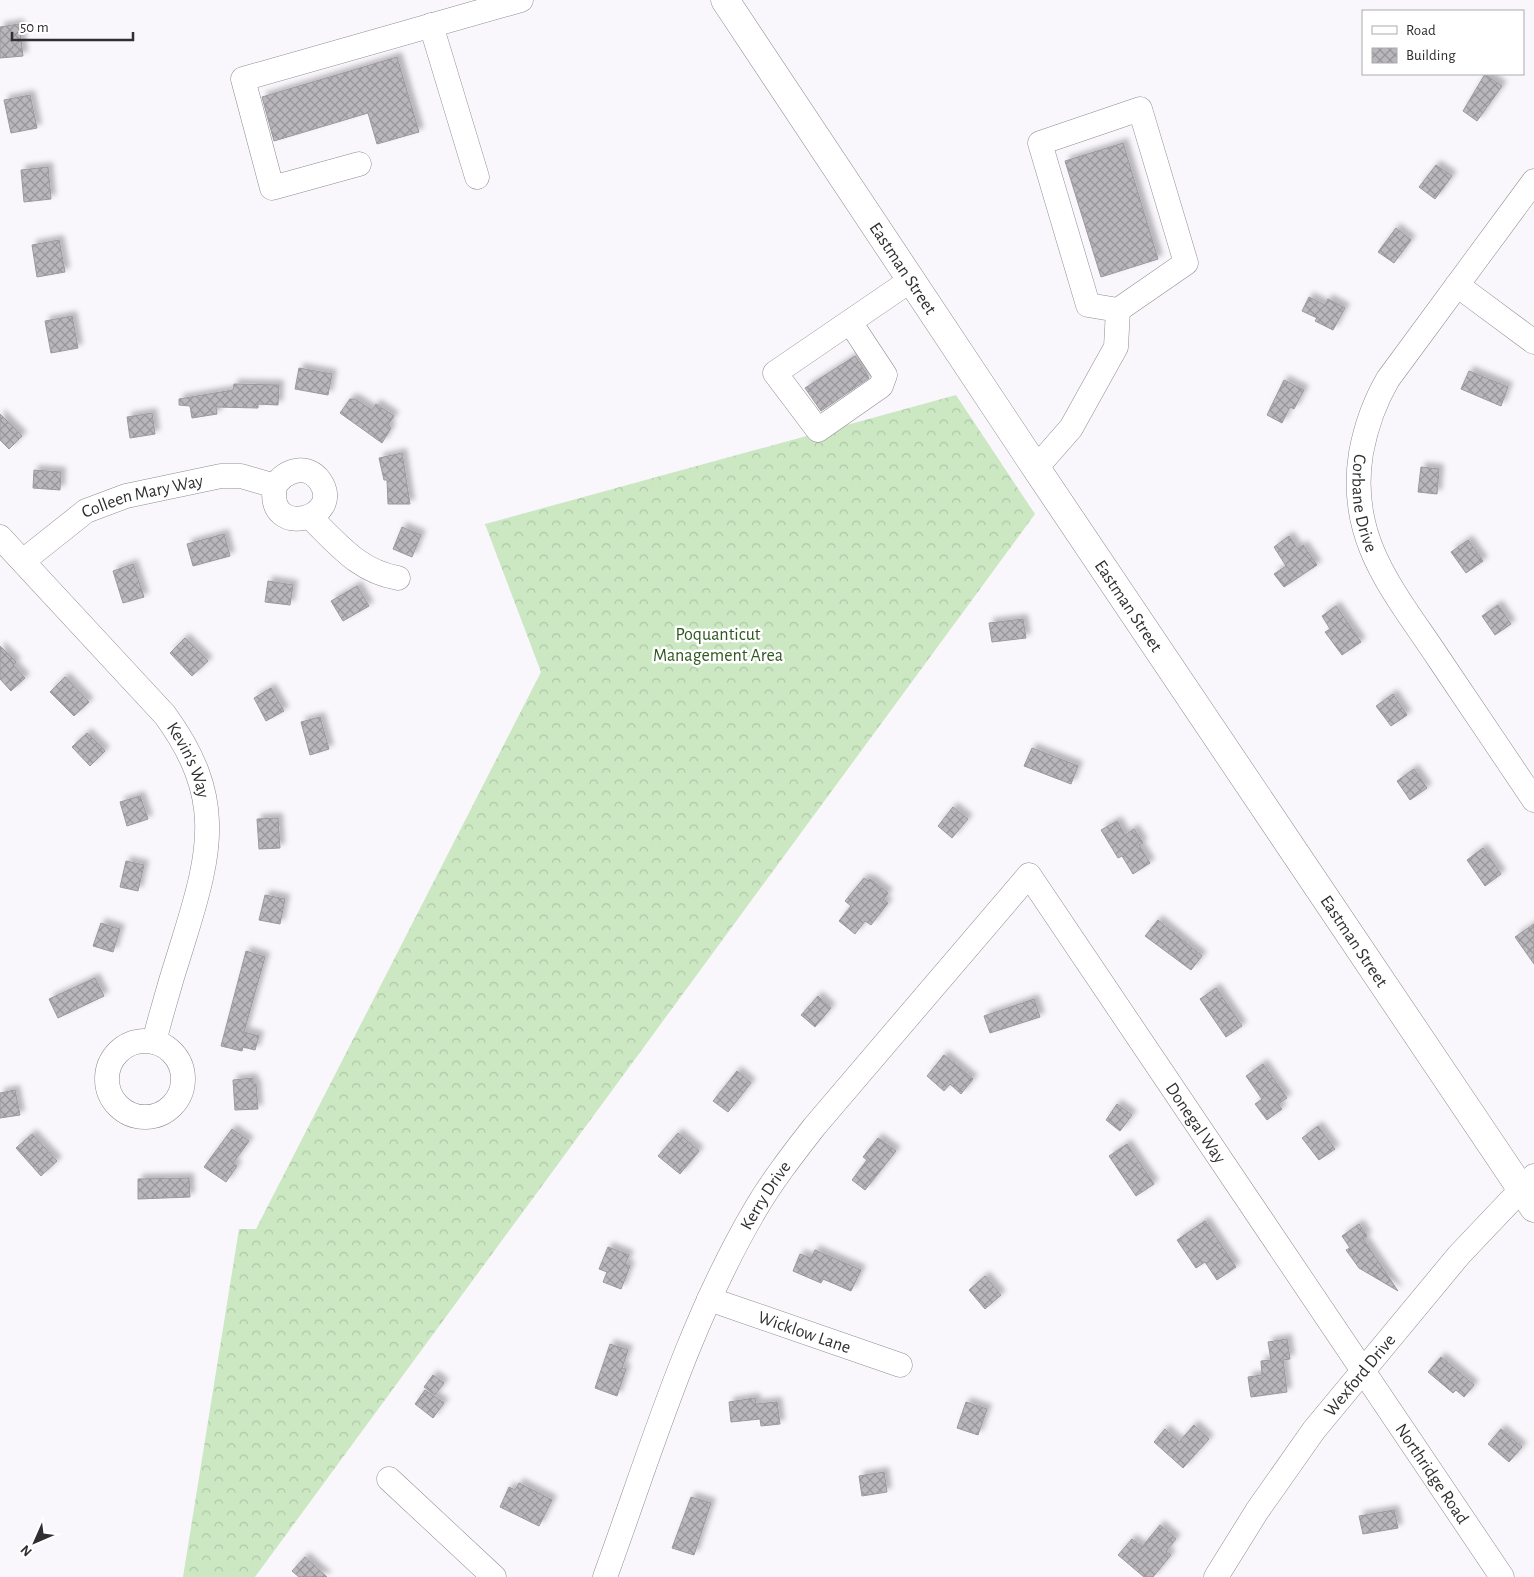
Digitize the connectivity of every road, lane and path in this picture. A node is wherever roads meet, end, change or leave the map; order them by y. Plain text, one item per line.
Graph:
1 (521, 0) edge
2 (725, 0) edge
3 (431, 25) junction
4 (359, 164) dead end
5 (478, 177) dead end
6 (1534, 181) edge
7 (911, 280) junction
8 (1458, 285) junction
9 (1118, 310) junction
10 (850, 322) junction
11 (1534, 342) edge
12 (1036, 468) junction
13 (275, 486) junction
14 (310, 517) junction
15 (0, 537) edge
16 (23, 561) junction
17 (398, 578) dead end
18 (1534, 800) edge
19 (1029, 875) joint
20 (154, 1042) dead end
21 (1530, 1192) edge
22 (708, 1299) junction
23 (900, 1365) dead end
24 (1364, 1370) junction
25 (389, 1479) dead end
26 (494, 1577) edge
27 (605, 1577) edge
28 (1216, 1577) edge
29 (1502, 1577) edge

1 - 3 street
2 - 7 main road, Eastman Street
3 - 4 street
3 - 5 street
6 - 8 street, Corbane Drive
7 - 10 street
7 - 12 main road, Eastman Street
8 - 11 street
8 - 18 street, Corbane Drive
9 - 9 street
9 - 12 street
10 - 10 street
12 - 21 main road, Eastman Street
13 - 14 street
13 - 14 street
13 - 16 street, Colleen Mary Way
14 - 17 street
15 - 16 street, Kevin's Way
16 - 20 street, Kevin's Way
19 - 22 street, Kerry Drive
19 - 24 street, Donegal Way
21 - 24 street, Wexford Drive
22 - 23 street, Wicklow Lane
22 - 27 street, Kerry Drive
24 - 28 street, Wexford Drive
24 - 29 street, Northridge Road
25 - 26 street

